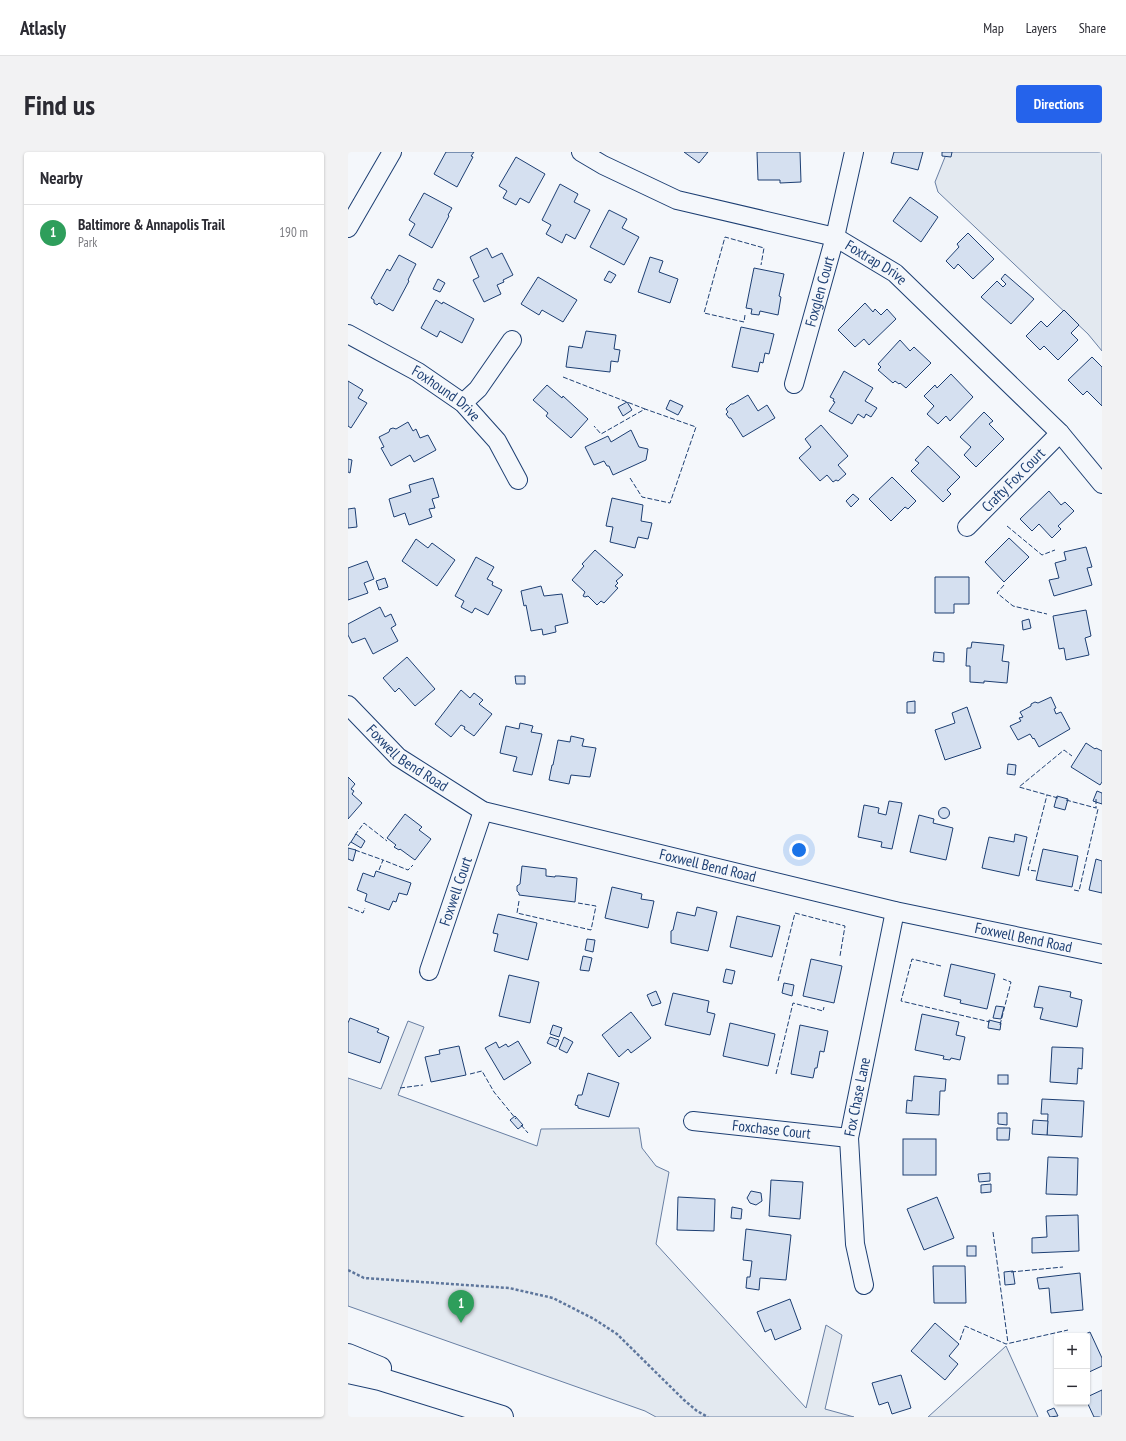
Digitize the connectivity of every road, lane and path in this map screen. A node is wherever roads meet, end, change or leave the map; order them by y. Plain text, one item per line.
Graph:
1 (392, 152) edge
2 (581, 152) edge
3 (854, 152) edge
4 (607, 158) edge
5 (348, 228) edge
6 (835, 237) junction
7 (348, 334) edge
8 (512, 340) dead end
9 (794, 384) dead end
10 (463, 403) junction
11 (1060, 433) junction
12 (518, 480) dead end
13 (1102, 484) edge
14 (967, 528) dead end
15 (348, 704) edge
16 (483, 811) junction
17 (895, 911) junction
18 (1102, 954) edge
19 (429, 971) dead end
20 (693, 1121) dead end
21 (849, 1138) junction
22 (348, 1270) edge
23 (864, 1285) dead end
24 (348, 1355) edge
25 (348, 1372) edge
26 (442, 1398) junction
27 (502, 1417) edge
28 (708, 1417) edge

1 - 5 street
2 - 4 street, Foxtrap Drive
3 - 6 street, Foxglen Court
4 - 6 street, Foxtrap Drive
6 - 9 street, Foxglen Court
6 - 11 street, Foxtrap Drive
7 - 10 street, Foxhound Drive
8 - 10 street
10 - 12 street, Foxhound Drive
11 - 13 street, Foxtrap Drive
11 - 14 street, Crafty Fox Court
15 - 16 street, Foxwell Bend Road
16 - 17 street, Foxwell Bend Road
16 - 19 street, Foxwell Court
17 - 18 street, Foxwell Bend Road
17 - 21 street, Fox Chase Lane
20 - 21 street, Foxchase Court
21 - 23 street, Fox Chase Lane
22 - 28 path
24 - 26 highway
25 - 26 highway
26 - 27 highway

